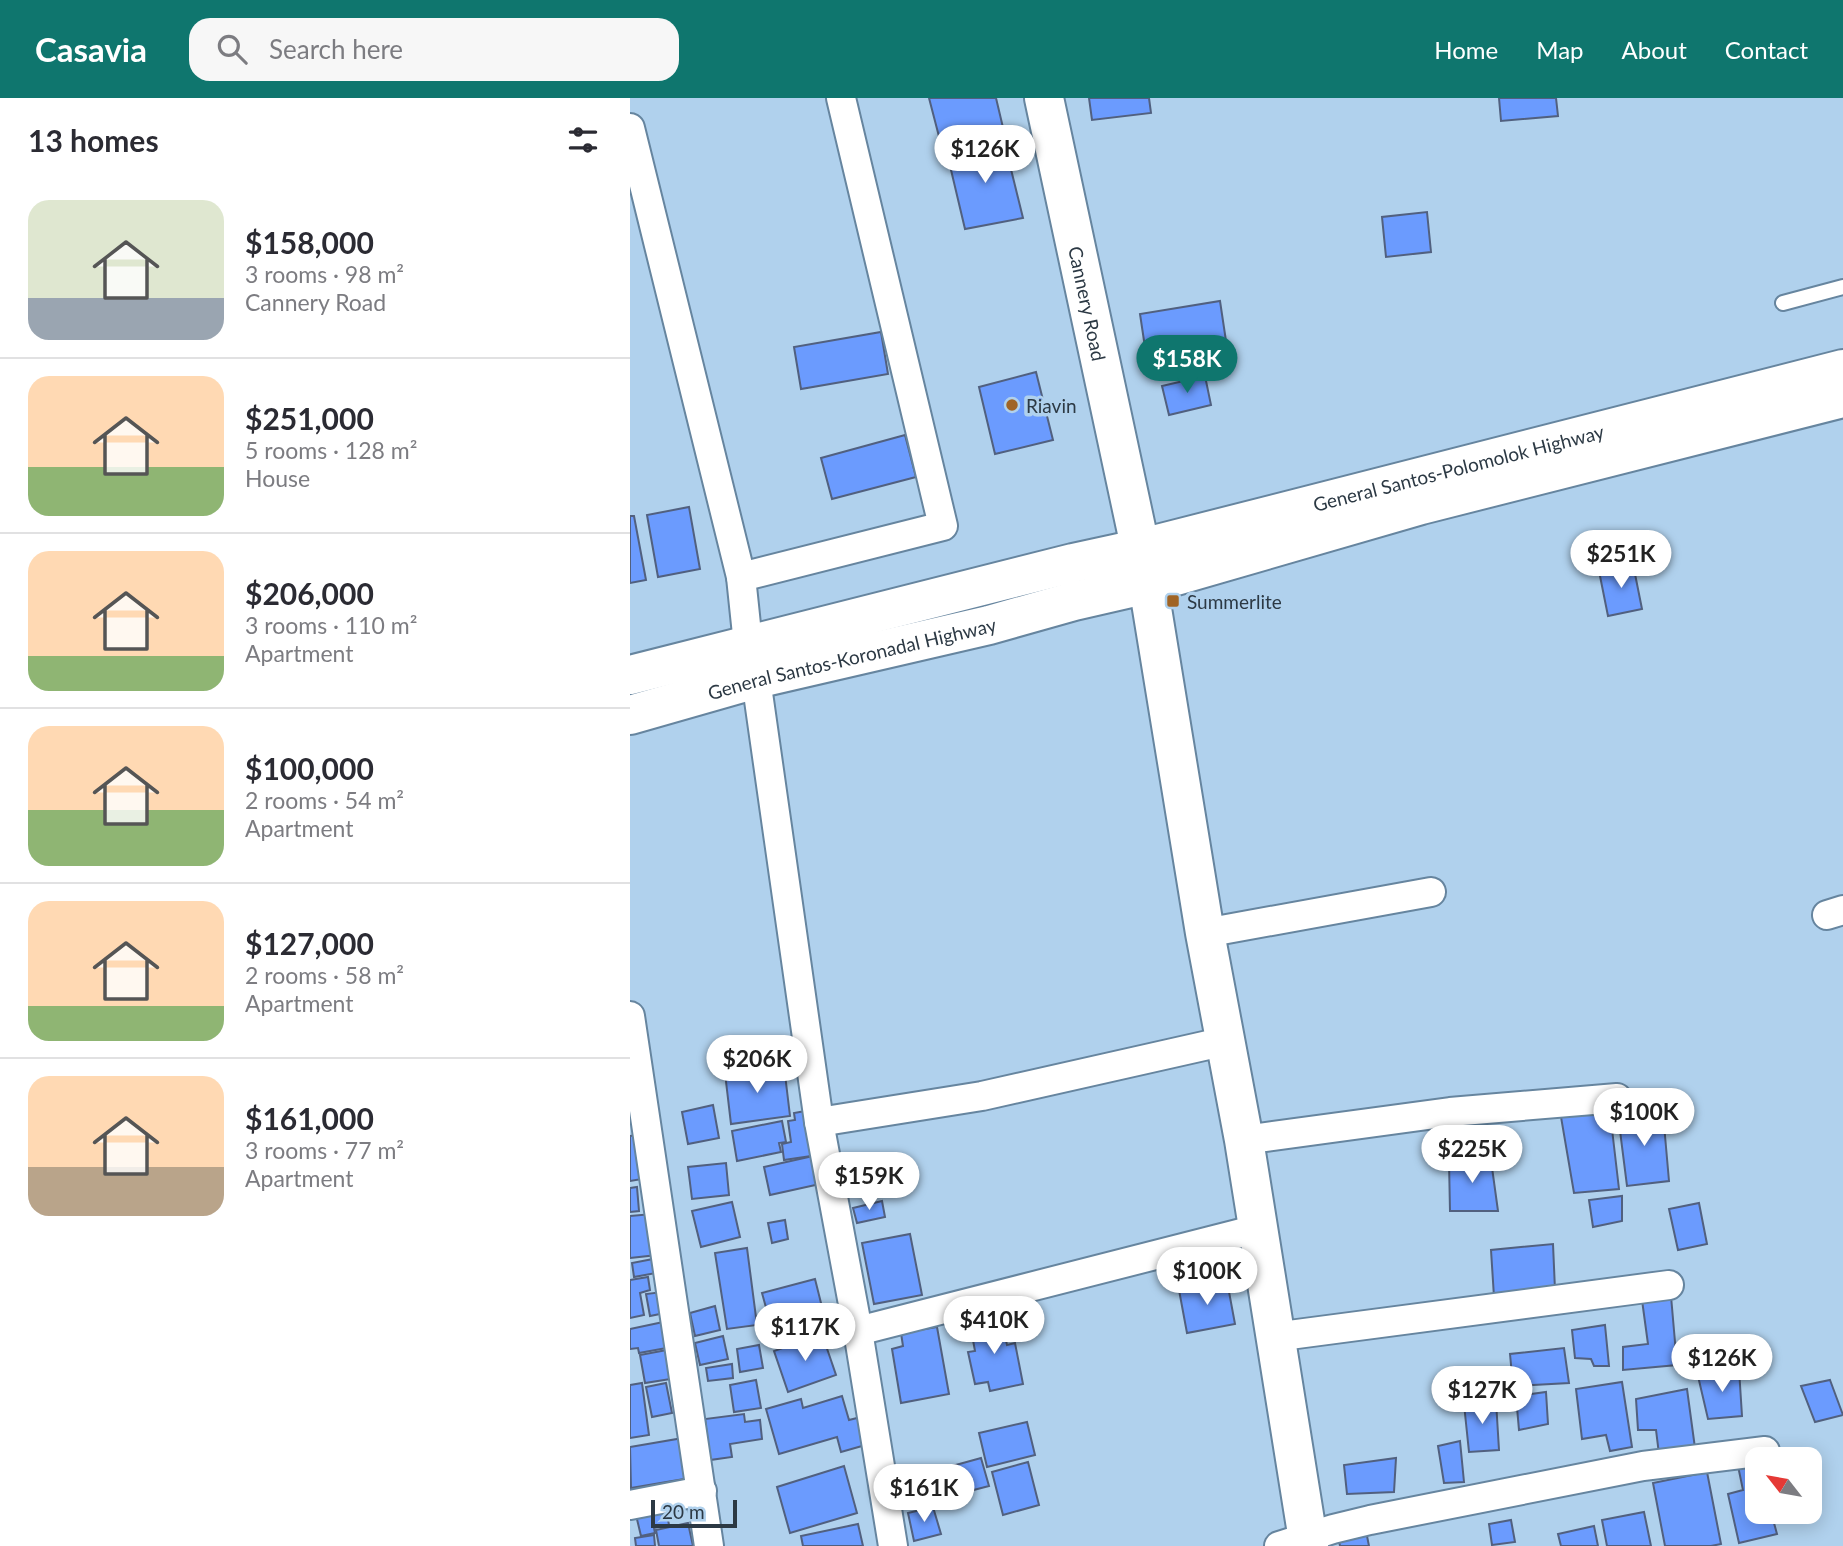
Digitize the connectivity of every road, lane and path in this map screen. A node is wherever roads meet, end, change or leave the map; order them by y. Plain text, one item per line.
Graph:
1 (841, 98) edge
2 (1044, 98) edge
3 (630, 128) edge
4 (1843, 287) edge
5 (1783, 303) dead end
6 (1843, 369) edge
7 (1843, 398) edge
8 (1073, 563) joint
9 (1145, 566) junction
10 (741, 577) junction
11 (752, 662) junction
12 (630, 676) edge
13 (630, 715) edge
14 (1431, 892) dead end
15 (1205, 933) junction
16 (630, 1016) edge
17 (1226, 1041) junction
18 (1617, 1098) dead end
19 (819, 1122) junction
20 (1244, 1140) junction
21 (1257, 1229) junction
22 (1669, 1285) dead end
23 (858, 1331) junction
24 (1274, 1337) junction
25 (1745, 1453) edge
26 (702, 1491) junction
27 (630, 1505) edge
28 (1298, 1543) edge
29 (709, 1546) edge
30 (893, 1546) edge

1 - 10 street
2 - 9 main road, Cannery Road
3 - 10 street
4 - 5 lane
6 - 9 main road, General Santos-Polomolok Highway
7 - 9 main road
8 - 9 main road, General Santos-Polomolok Highway
8 - 11 main road, General Santos-Koronadal Highway
9 - 11 main road, General Santos-Koronadal Highway
9 - 15 main road, Cannery Road
10 - 11 street
11 - 12 main road, General Santos-Koronadal Highway
11 - 13 main road, General Santos-Koronadal Highway
11 - 19 street
14 - 15 street
15 - 17 main road, Cannery Road
16 - 26 street
17 - 19 street
17 - 20 main road, Cannery Road
18 - 20 street
19 - 23 street
20 - 21 main road, Cannery Road
21 - 23 street
21 - 24 main road, Cannery Road
22 - 24 street
23 - 30 street
24 - 28 main road, Cannery Road
25 - 28 street
26 - 27 street
26 - 29 street

